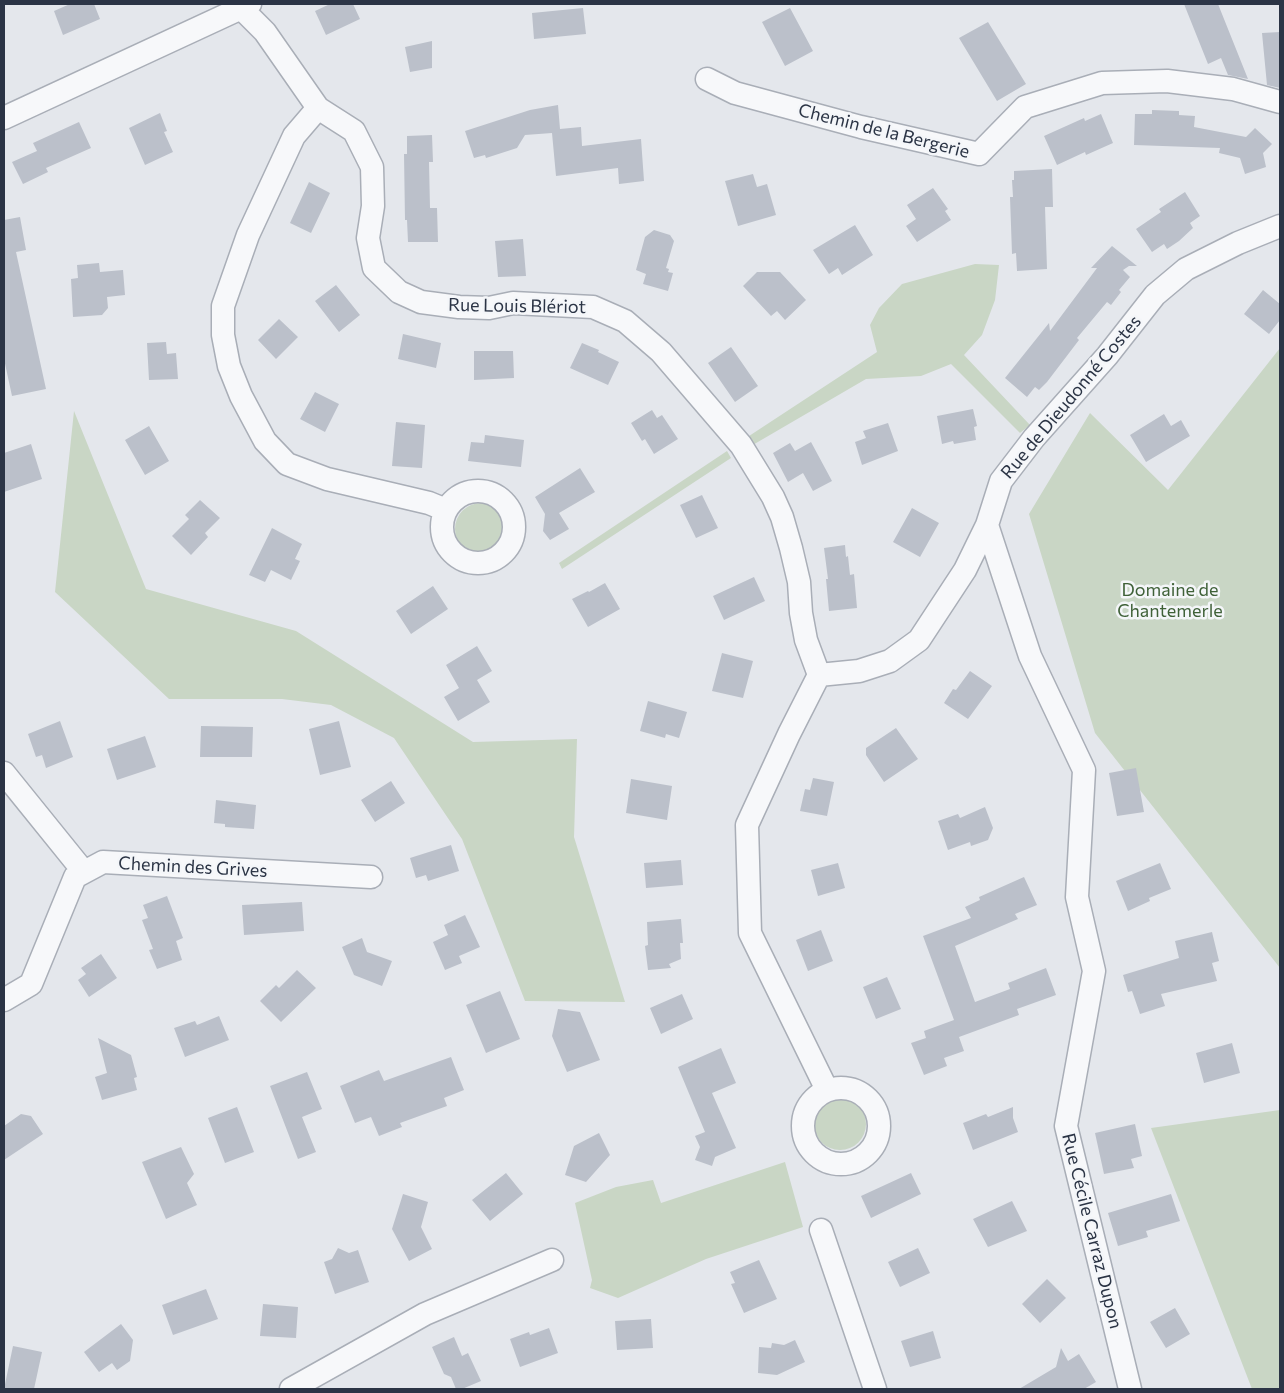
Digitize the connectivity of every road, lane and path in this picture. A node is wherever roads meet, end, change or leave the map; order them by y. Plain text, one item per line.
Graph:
1 (250, 5) edge
2 (707, 79) dead end
3 (1280, 102) edge
4 (318, 108) junction
5 (4, 118) edge
6 (1280, 226) edge
7 (446, 510) dead end
8 (987, 525) junction
9 (820, 675) junction
10 (4, 773) edge
11 (84, 872) junction
12 (371, 877) dead end
13 (4, 1000) edge
14 (827, 1090) dead end
15 (821, 1230) dead end
16 (552, 1260) dead end
17 (291, 1389) edge
18 (875, 1389) edge
19 (1130, 1389) edge

1 - 4 street, Rue Louis Blériot
1 - 5 street
2 - 3 street, Chemin de la Bergerie
4 - 7 street
4 - 9 street, Rue Louis Blériot
6 - 8 street, Rue de Dieudonné Costes
8 - 9 street, Rue de Dieudonné Costes
8 - 19 street, Rue Cécile Carraz Dupon
9 - 14 street
10 - 11 street
11 - 12 street, Chemin des Grives
11 - 13 street
15 - 18 street
16 - 17 street

